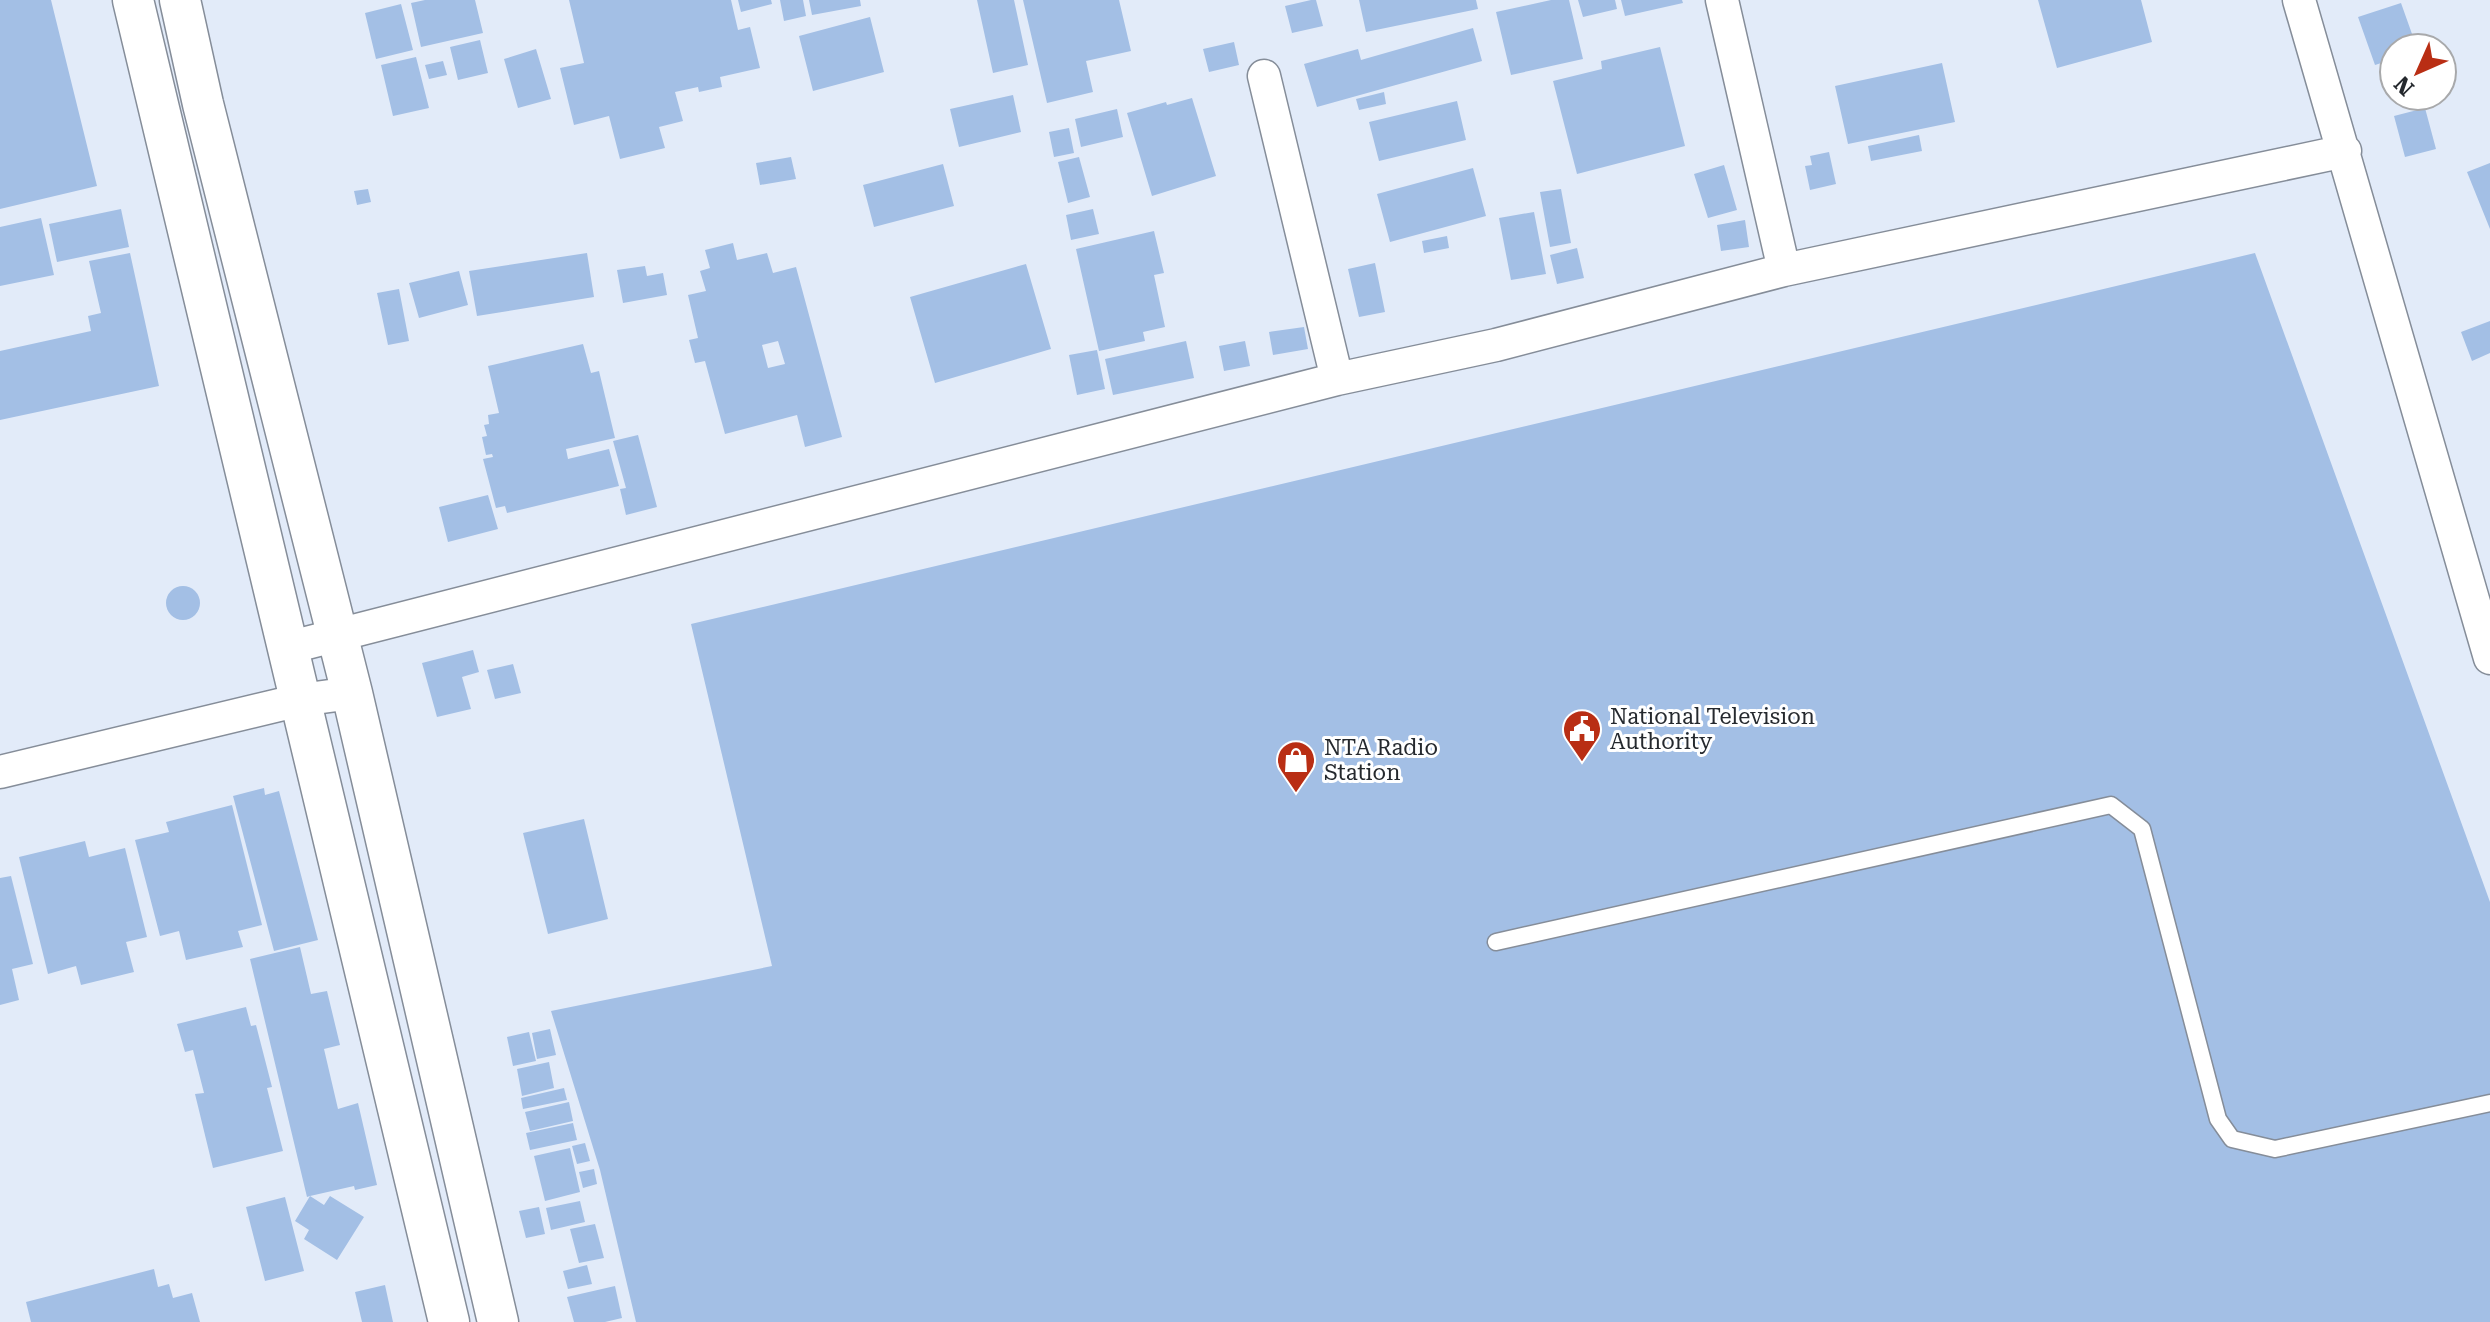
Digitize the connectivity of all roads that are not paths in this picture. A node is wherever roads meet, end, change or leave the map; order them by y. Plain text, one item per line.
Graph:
1 (133, 0) edge
2 (180, 0) edge
3 (1722, 0) edge
4 (2299, 0) edge
5 (1264, 76) dead end
6 (2345, 151) junction
7 (1784, 270) junction
8 (1337, 379) junction
9 (337, 635) junction
10 (287, 648) junction
11 (2490, 658) edge
12 (352, 693) junction
13 (300, 700) junction
14 (0, 772) edge
15 (1496, 942) dead end
16 (2490, 1103) edge
17 (449, 1322) edge
18 (498, 1322) edge

1 - 10 street
2 - 9 street
3 - 7 street
4 - 6 street
5 - 8 street
6 - 7 street
6 - 11 street
7 - 8 street
8 - 9 street
9 - 10 street
9 - 12 street
10 - 13 street
12 - 13 street
12 - 18 street
13 - 14 street
13 - 17 street
15 - 16 lane

